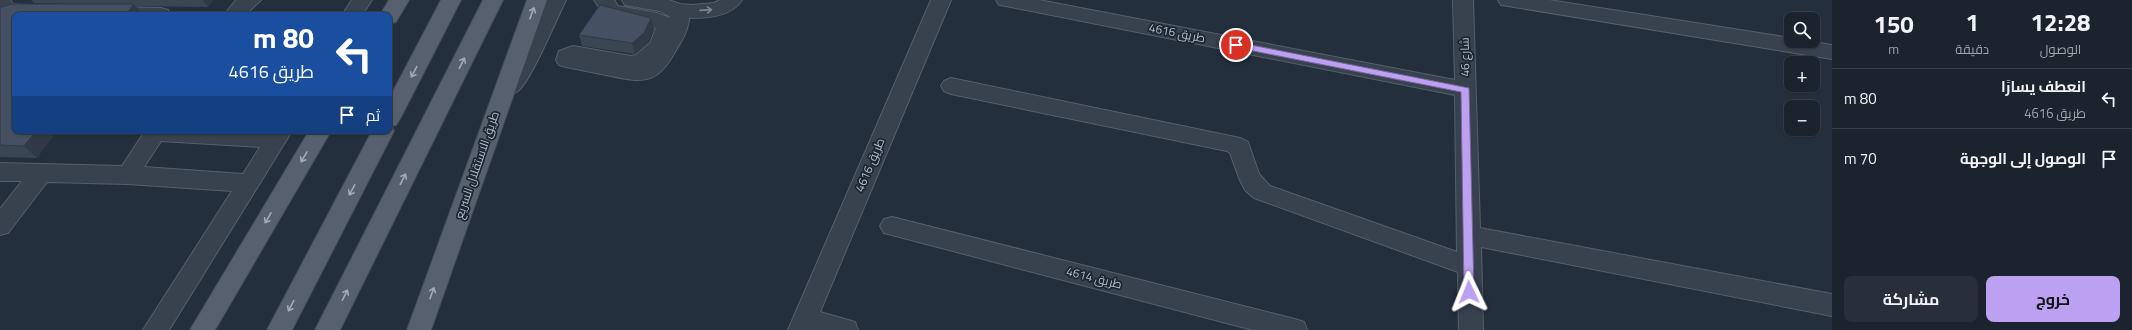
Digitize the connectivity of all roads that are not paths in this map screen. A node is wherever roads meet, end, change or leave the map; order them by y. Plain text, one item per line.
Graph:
1 (0, 0) edge
2 (251, 0) edge
3 (362, 0) edge
4 (399, 0) edge
5 (451, 0) edge
6 (493, 0) edge
7 (537, 0) edge
8 (556, 0) edge
9 (604, 0) edge
10 (632, 0) edge
11 (732, 0) edge
12 (941, 0) edge
13 (1006, 0) edge
14 (1463, 0) edge
15 (1508, 0) edge
16 (678, 11) junction
17 (51, 12) edge
18 (237, 12) edge
19 (354, 12) edge
20 (392, 12) edge
21 (1832, 52) edge
22 (952, 86) dead end
23 (1466, 90) junction
24 (502, 96) junction
25 (392, 113) edge
26 (155, 134) edge
27 (237, 134) edge
28 (318, 134) edge
29 (381, 134) edge
30 (278, 135) edge
31 (0, 172) edge
32 (41, 173) junction
33 (128, 175) junction
34 (249, 183) junction
35 (0, 226) edge
36 (892, 226) dead end
37 (1469, 236) junction
38 (1468, 266) junction
39 (1832, 305) edge
40 (802, 324) edge
41 (155, 330) edge
42 (202, 330) edge
43 (279, 330) edge
44 (327, 330) edge
45 (419, 330) edge
46 (846, 330) edge
47 (1295, 330) edge
48 (1471, 330) edge

1 - 17 street
2 - 18 street
3 - 19 street
4 - 20 main road
5 -> 25 main road
44 -> 6 main road
24 -> 7 main road, طريق الاستقلال السريع
8 - 24 street
9 - 16 street
10 - 16 street
16 -> 11 street
12 - 40 street, طريق 4616
13 - 23 street, طريق 4616
14 - 23 street, شارع 46
15 - 21 street
22 - 38 street
23 - 37 street, شارع 46
45 -> 24 main road, طريق الاستقلال السريع
26 - 33 street
27 - 30 street
28 -> 42 main road
29 -> 43 main road
30 - 34 street
31 - 32 street
32 - 33 street
32 - 35 street
33 - 34 street
34 - 41 street
36 - 47 street, طريق 4614
37 - 38 street, شارع 46
37 - 39 street
38 - 48 street, شارع 46
40 - 46 street

